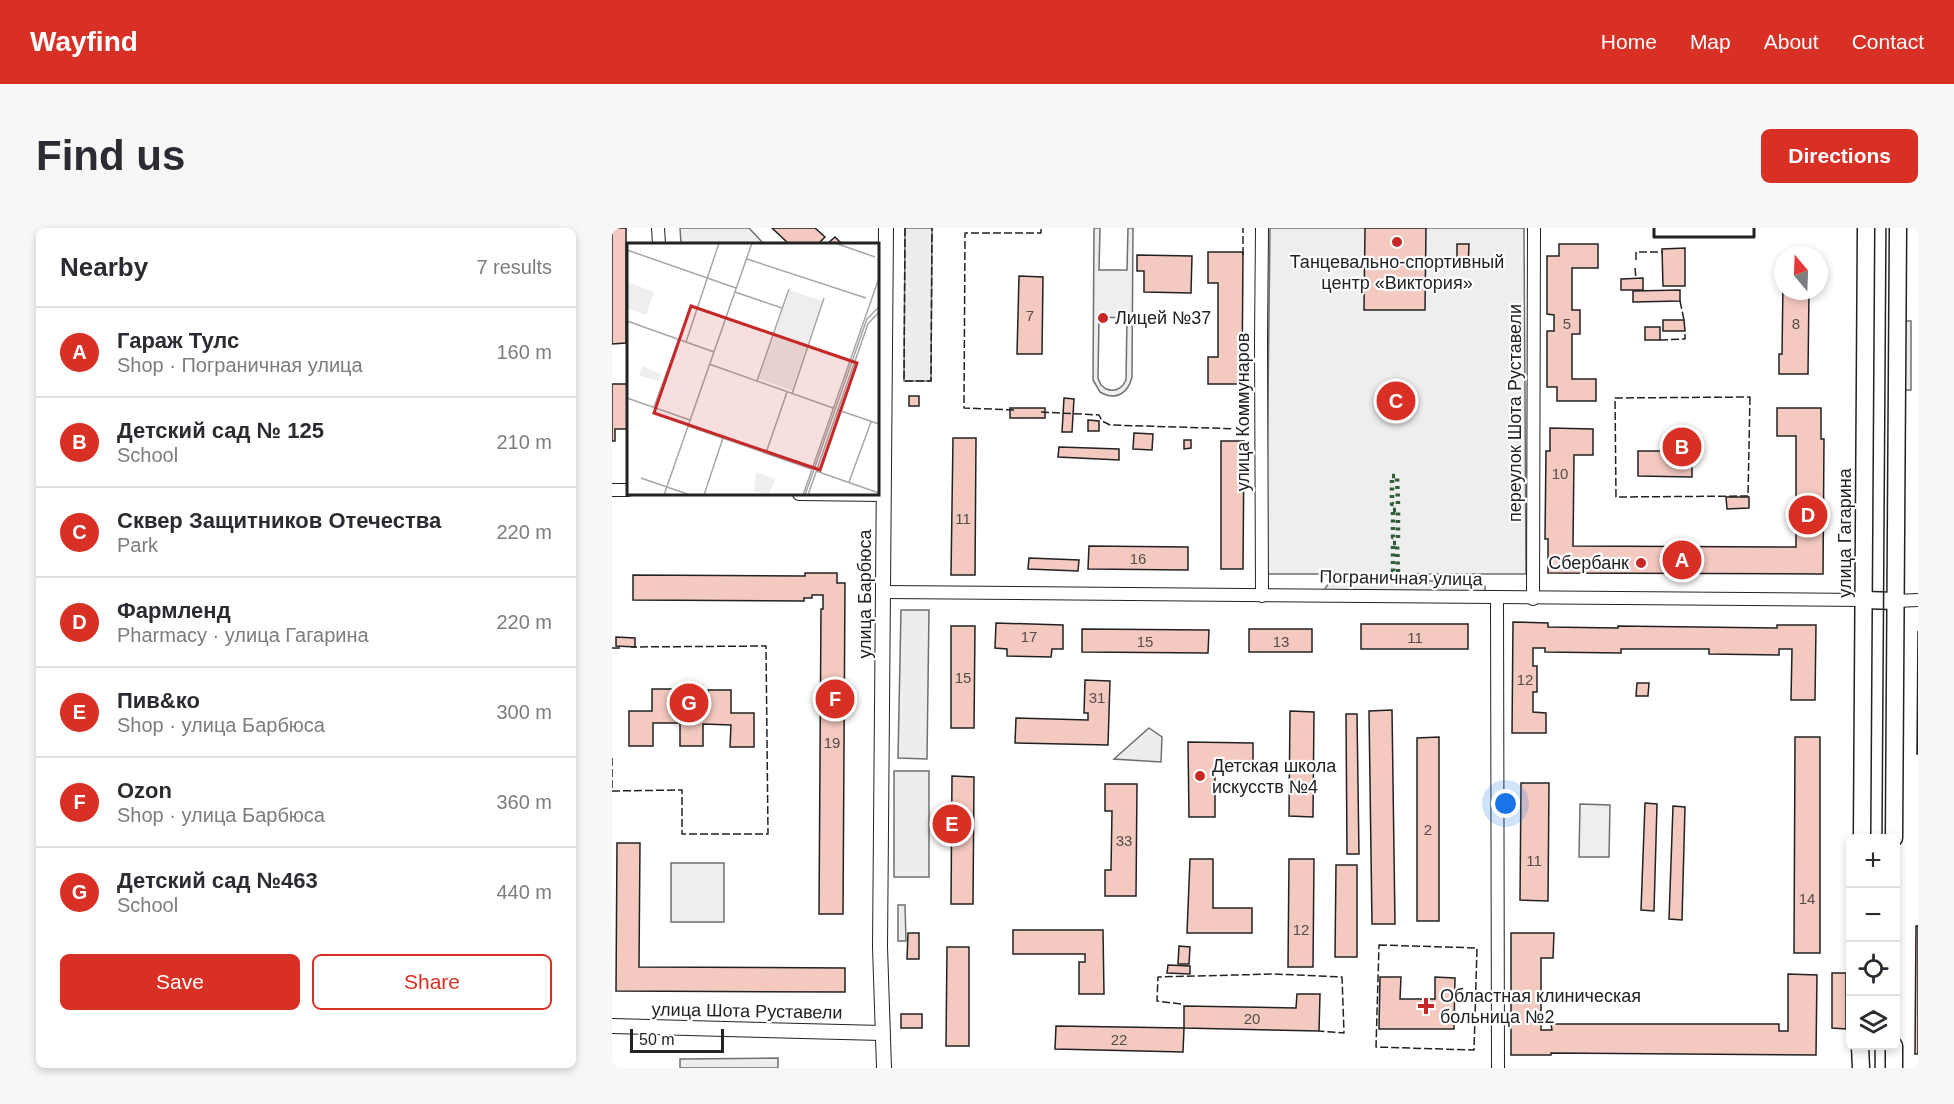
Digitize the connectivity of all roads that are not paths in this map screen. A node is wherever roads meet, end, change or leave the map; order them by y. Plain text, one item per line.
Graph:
1 (886, 228) edge
2 (1263, 228) edge
3 (1534, 228) edge
4 (1866, 228) edge
5 (1898, 228) edge
6 (879, 495) edge
7 (884, 495) junction
8 (883, 592) junction
9 (1262, 596) junction
10 (1497, 598) junction
11 (1533, 599) junction
12 (1864, 600) junction
13 (1918, 600) edge
14 (1896, 601) junction
15 (1862, 834) edge
16 (1894, 834) edge
17 (612, 1026) edge
18 (882, 1033) junction
19 (1860, 1050) edge
20 (1894, 1050) edge
21 (884, 1068) edge
22 (1498, 1068) edge
23 (1861, 1068) edge
24 (1894, 1068) edge

1 - 7 street, улица Барбюса
2 - 9 street, улица Коммунаров
3 - 11 street, переулок Шота Руставели
4 - 12 main road, улица Гагарина
5 - 14 main road
6 - 7 street
7 - 8 street, улица Барбюса
8 - 9 street, Пограничная улица
8 - 18 street, улица Барбюса
9 - 10 street, Пограничная улица
10 - 11 street, Пограничная улица
10 - 22 street
11 - 12 street, Пограничная улица
12 - 14 main road, Пограничная улица
12 - 15 main road, улица Гагарина
13 - 14 street, Пограничная улица
14 - 16 main road
17 - 18 street, улица Шота Руставели
18 - 21 street, улица Барбюса
19 - 23 main road
20 - 24 main road

